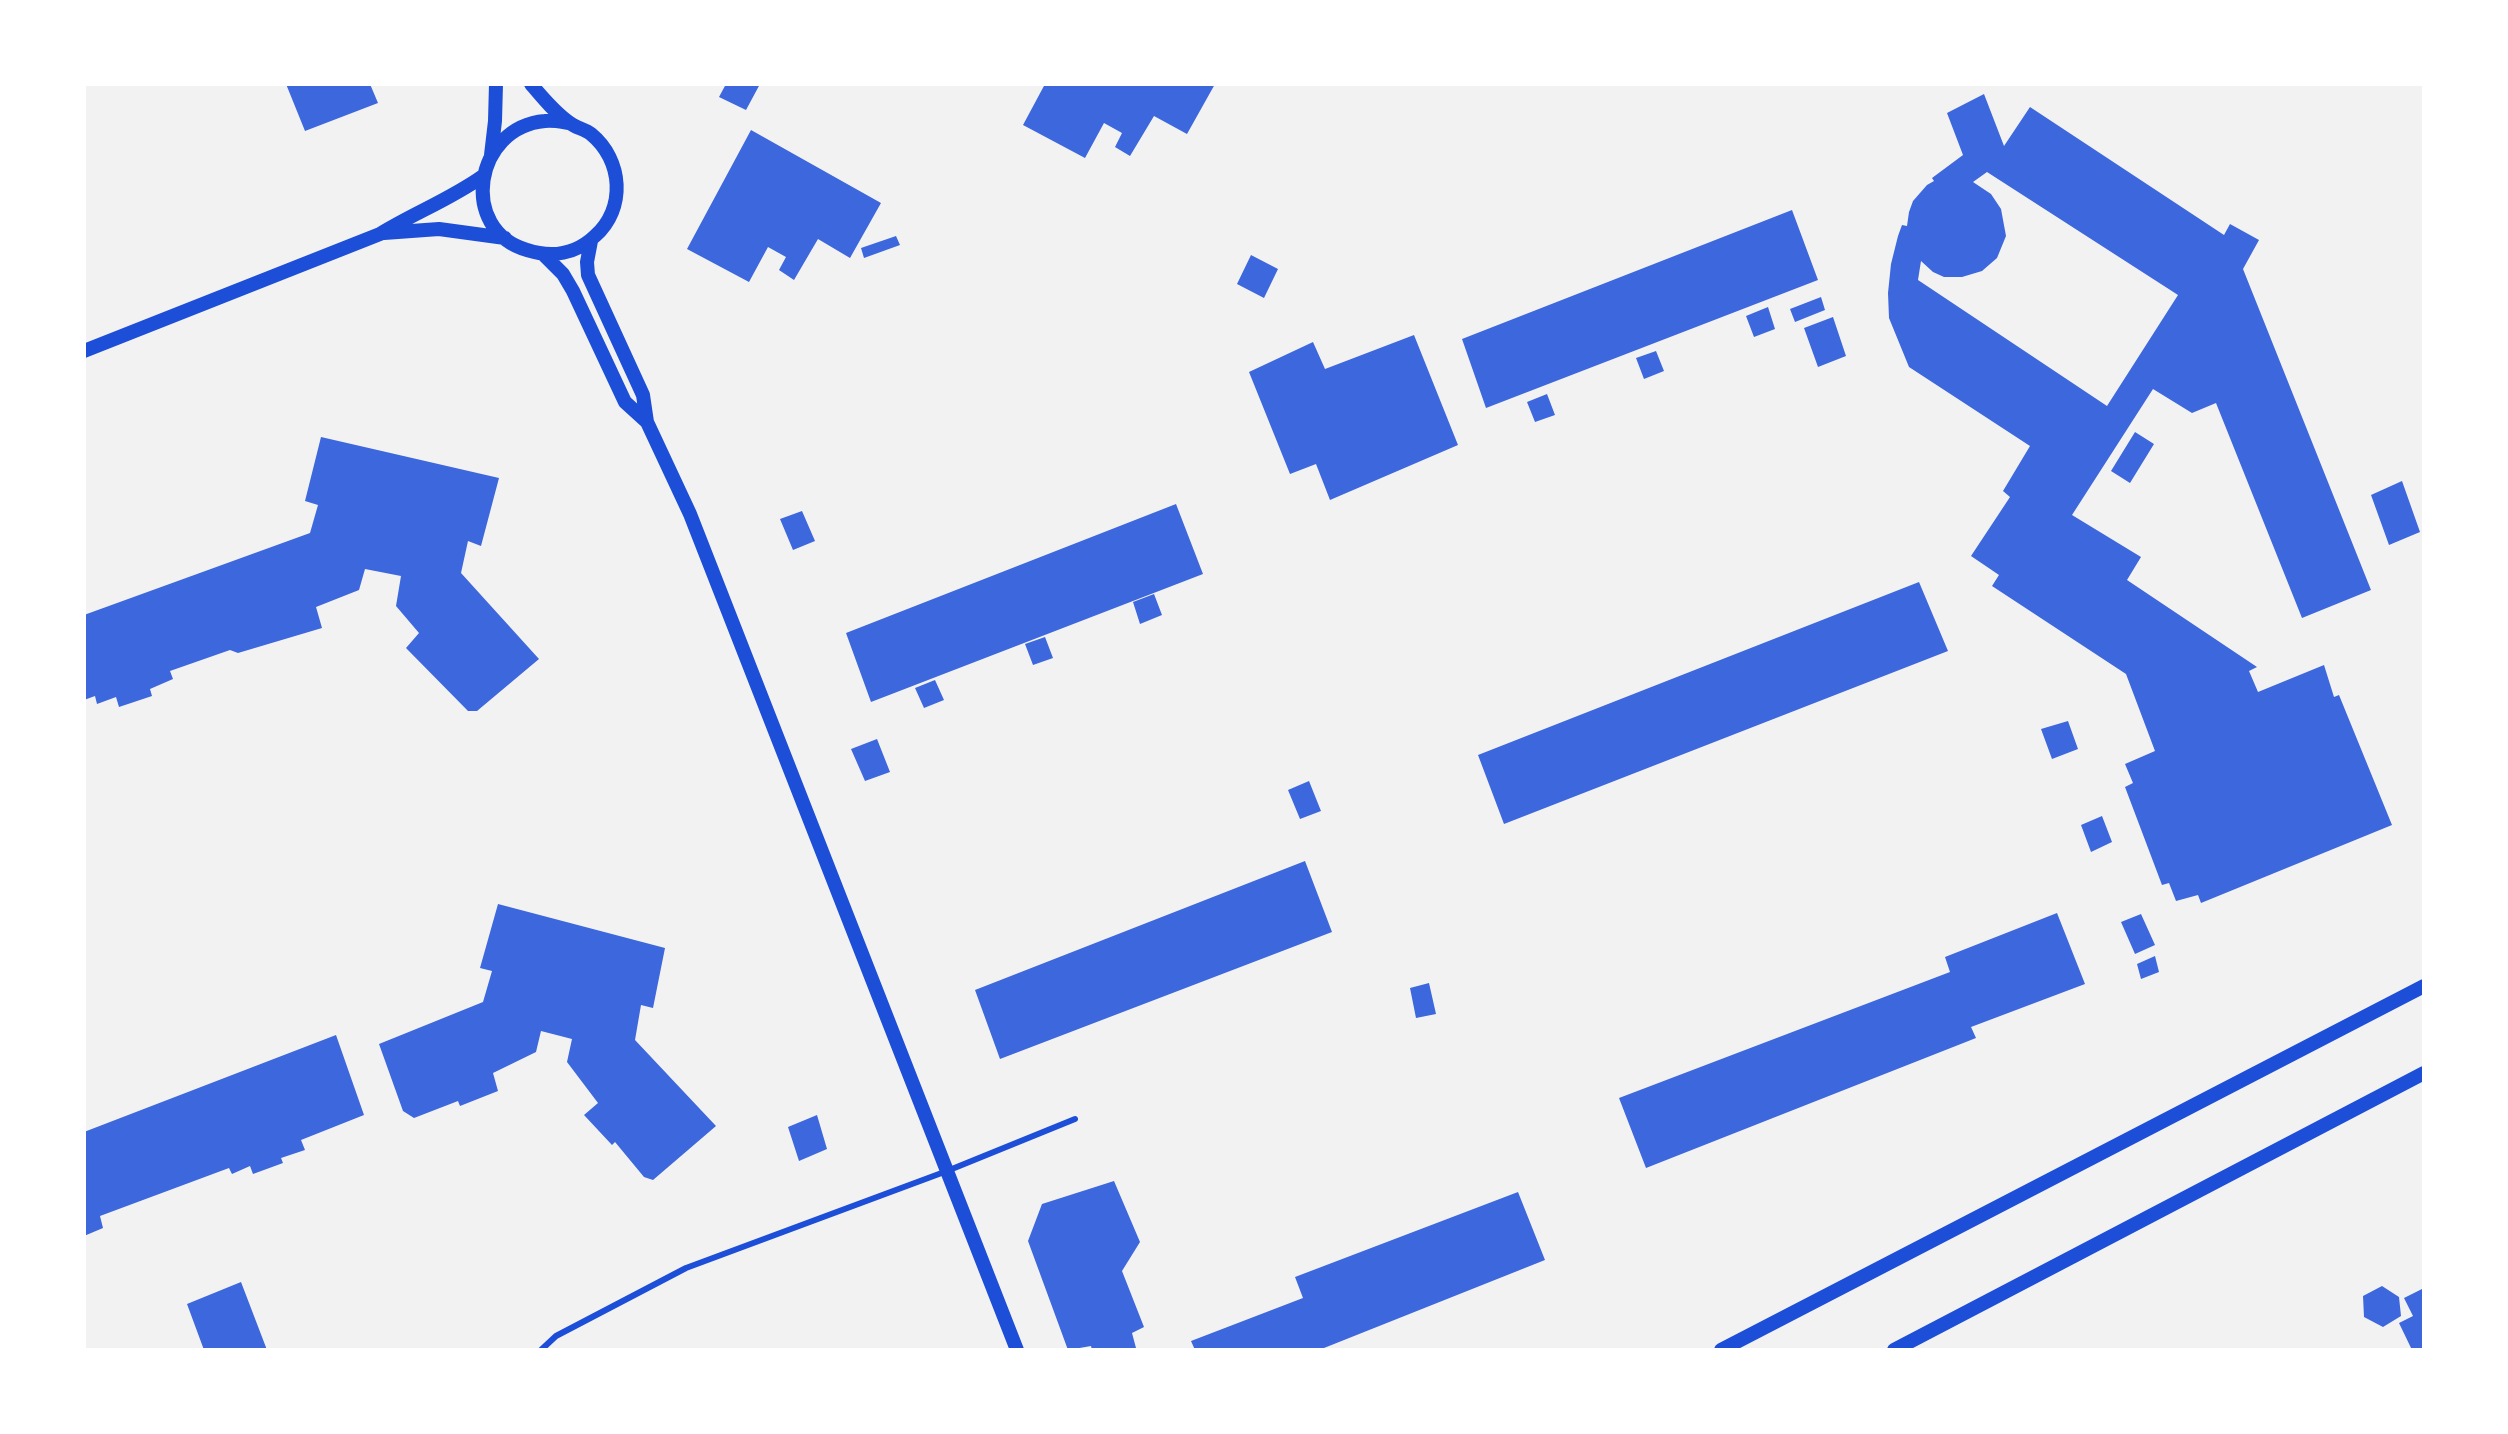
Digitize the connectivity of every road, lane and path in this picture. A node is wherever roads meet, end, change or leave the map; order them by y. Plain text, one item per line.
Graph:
1 (496, 84) edge
2 (531, 84) edge
3 (569, 123) junction
4 (491, 155) junction
5 (483, 176) junction
6 (380, 234) junction
7 (505, 238) junction
8 (591, 241) junction
9 (544, 255) junction
10 (84, 351) edge
11 (647, 422) junction
12 (2424, 986) edge
13 (2424, 1073) edge
14 (1075, 1119) dead end
15 (947, 1171) junction
16 (541, 1350) edge
17 (1017, 1350) edge
18 (1721, 1350) edge
19 (1894, 1350) edge

1 - 4 street
2 - 3 street
3 - 4 street
3 - 8 street
4 - 5 street
5 - 6 street
5 - 7 street
6 - 7 street
6 - 10 street
7 - 9 street
8 - 9 street
8 - 11 street
9 - 11 street
11 - 15 street
12 - 18 street
13 - 19 street
14 - 15 lane
15 - 16 lane
15 - 17 street

